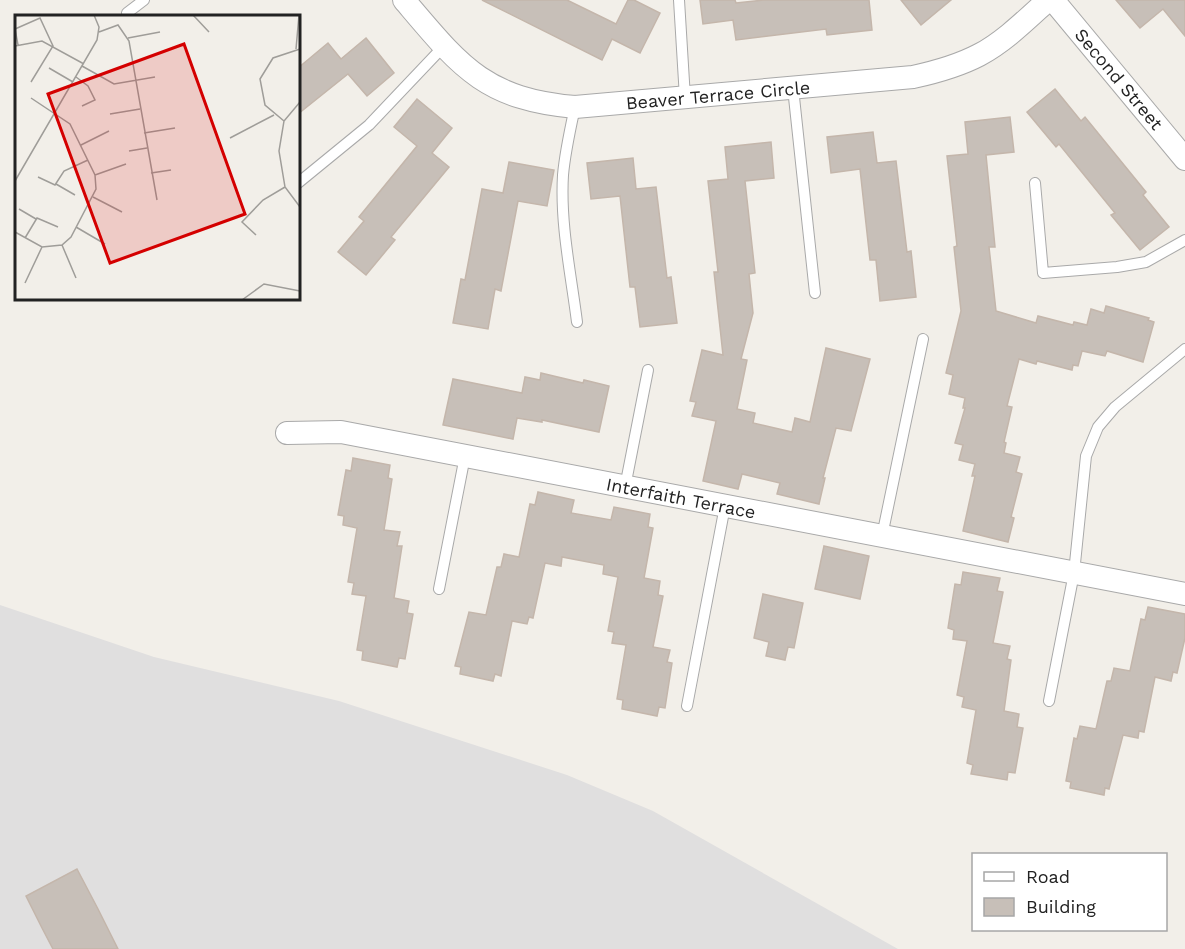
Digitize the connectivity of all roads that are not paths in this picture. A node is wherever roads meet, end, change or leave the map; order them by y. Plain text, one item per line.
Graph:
1 (144, 0) edge
2 (404, 0) edge
3 (679, 0) edge
4 (1048, 0) edge
5 (1053, 0) edge
6 (127, 14) dead end
7 (443, 47) junction
8 (793, 88) junction
9 (685, 98) junction
10 (575, 107) junction
11 (1185, 159) edge
12 (300, 181) edge
13 (1035, 183) dead end
14 (1185, 240) edge
15 (815, 293) dead end
16 (577, 322) dead end
17 (923, 339) dead end
18 (1185, 349) edge
19 (648, 370) dead end
20 (287, 433) dead end
21 (465, 456) junction
22 (625, 487) junction
23 (725, 506) junction
24 (882, 536) junction
25 (1074, 573) junction
26 (439, 589) dead end
27 (1185, 594) edge
28 (1049, 701) dead end
29 (687, 706) dead end

1 - 6 lane
2 - 7 street, Beaver Terrace Circle
3 - 9 lane
4 - 8 street, Beaver Terrace Circle
5 - 11 street, Second Street
7 - 10 street, Beaver Terrace Circle
7 - 12 lane
8 - 9 street, Beaver Terrace Circle
8 - 15 lane
9 - 10 street, Beaver Terrace Circle
10 - 16 lane
13 - 14 lane
17 - 24 lane
18 - 25 lane
19 - 22 lane
20 - 21 street, Interfaith Terrace
21 - 22 street, Interfaith Terrace
21 - 26 lane
22 - 23 street, Interfaith Terrace
23 - 24 street, Interfaith Terrace
23 - 29 lane
24 - 25 street, Interfaith Terrace
25 - 27 street, Interfaith Terrace
25 - 28 lane

